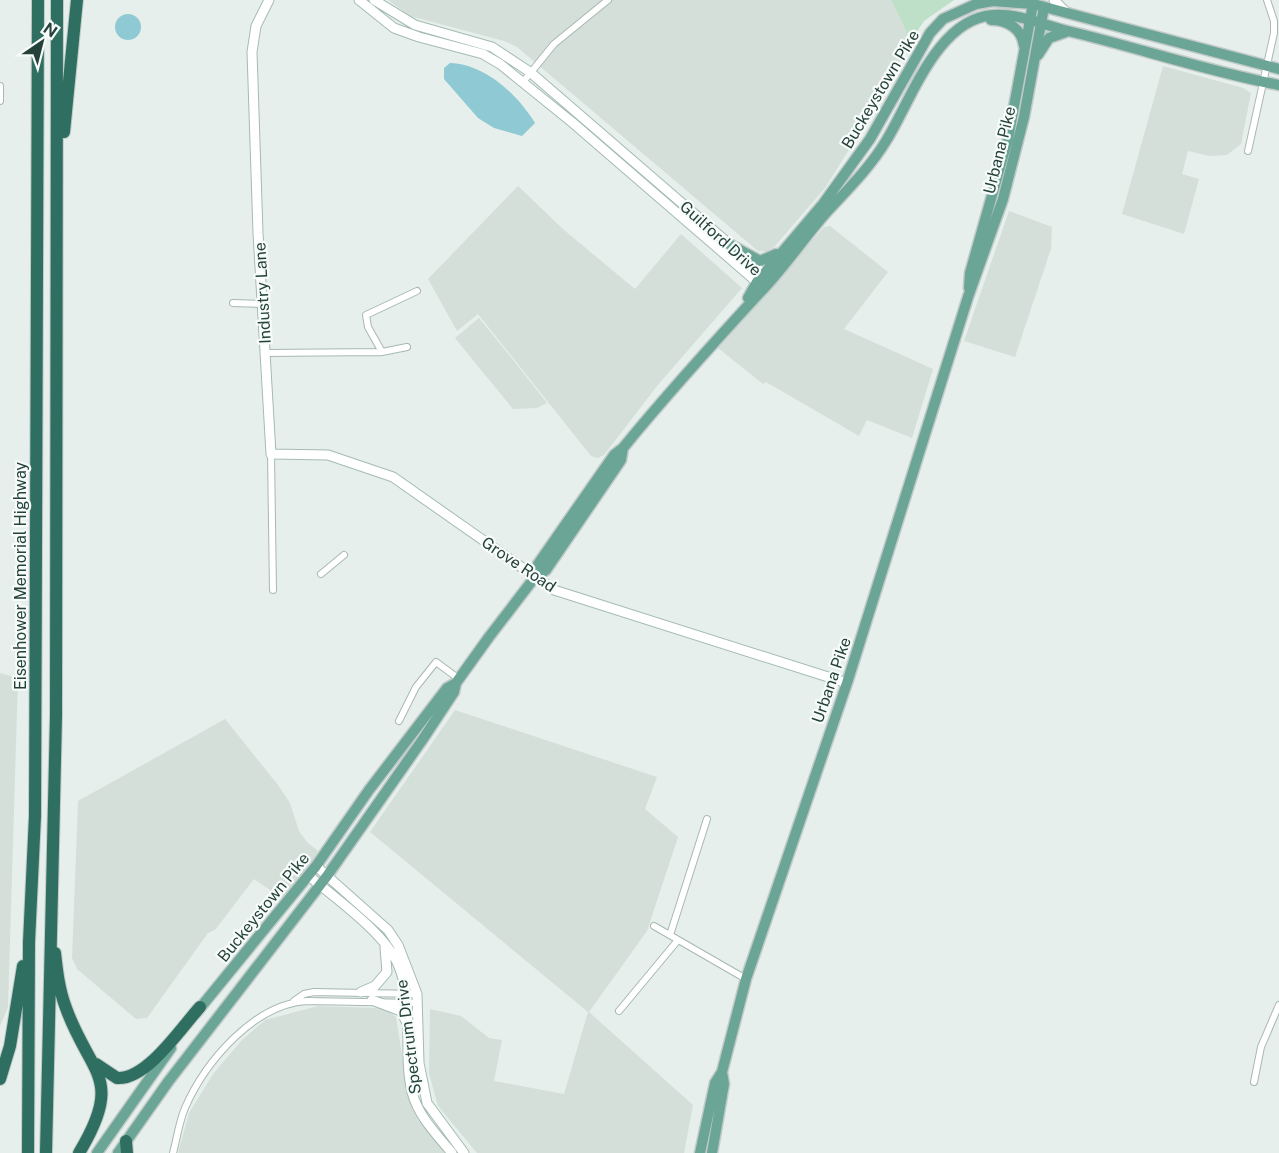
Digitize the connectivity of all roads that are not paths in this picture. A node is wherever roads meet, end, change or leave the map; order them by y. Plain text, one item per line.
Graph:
1 (38, 0) edge
2 (57, 0) edge
3 (77, 0) edge
4 (269, 0) edge
5 (359, 0) edge
6 (374, 0) edge
7 (608, 0) edge
8 (1054, 0) edge
9 (1267, 0) edge
10 (1006, 1) edge
11 (1039, 3) edge
12 (1067, 13) junction
13 (1036, 23) junction
14 (964, 25) junction
15 (1076, 33) junction
16 (1025, 51) junction
17 (1034, 63) junction
18 (1267, 67) junction
19 (1279, 69) edge
20 (530, 72) junction
21 (523, 82) junction
22 (1263, 82) junction
23 (1279, 85) edge
24 (0, 86) edge
25 (0, 101) edge
26 (1248, 151) dead end
27 (57, 223) junction
28 (794, 238) junction
29 (729, 244) junction
30 (763, 280) junction
31 (417, 291) dead end
32 (968, 297) junction
33 (232, 303) dead end
34 (262, 304) junction
35 (407, 347) dead end
36 (382, 352) junction
37 (265, 353) junction
38 (271, 454) junction
39 (344, 555) dead end
40 (321, 574) dead end
41 (535, 577) junction
42 (273, 590) dead end
43 (457, 681) junction
44 (847, 683) junction
45 (399, 721) dead end
46 (708, 819) dead end
47 (316, 866) junction
48 (309, 876) junction
49 (327, 876) junction
50 (320, 885) junction
51 (654, 926) dead end
52 (49, 934) junction
53 (670, 935) junction
54 (678, 939) junction
55 (29, 942) junction
56 (383, 943) junction
57 (746, 979) junction
58 (361, 993) junction
59 (406, 998) junction
60 (418, 998) junction
61 (372, 1000) junction
62 (293, 1002) junction
63 (1279, 1005) edge
64 (200, 1007) junction
65 (619, 1011) dead end
66 (407, 1024) junction
67 (95, 1064) junction
68 (723, 1072) junction
69 (0, 1079) edge
70 (1254, 1082) dead end
71 (126, 1147) edge
72 (28, 1153) edge
73 (46, 1153) edge
74 (79, 1153) edge
75 (98, 1153) edge
76 (118, 1153) edge
77 (173, 1153) edge
78 (452, 1153) edge
79 (464, 1153) edge
80 (700, 1153) edge
81 (712, 1153) edge

1 - 55 highway, Eisenhower Memorial Highway
2 - 27 highway
3 - 27 highway
4 - 34 main road, Industry Lane
5 - 21 main road, Guilford Drive
6 - 20 main road, Guilford Drive
7 - 20 street
8 - 12 main road
9 - 18 street
10 - 11 main road, Buckeystown Pike
10 - 28 main road, Buckeystown Pike
11 - 12 main road, Buckeystown Pike
11 - 13 main road, Urbana Pike
12 - 18 main road, Buckeystown Pike
13 - 14 main road, Buckeystown Pike
13 - 15 main road, Buckeystown Pike
13 - 16 main road, Urbana Pike
13 - 17 main road, Urbana Pike
14 - 16 main road
14 - 30 main road, Buckeystown Pike
15 - 17 main road
15 - 22 main road, Buckeystown Pike
16 - 32 main road, Urbana Pike
17 - 32 main road, Urbana Pike
18 - 19 main road, Buckeystown Pike
18 - 22 street
20 - 21 street
20 - 29 main road, Guilford Drive
21 - 30 main road, Guilford Drive
22 - 23 main road, Buckeystown Pike
22 - 26 street
24 - 25 street
27 - 52 highway
28 - 29 main road
28 - 30 main road, Buckeystown Pike
29 - 30 main road, Guilford Drive
30 - 41 main road, Buckeystown Pike
31 - 36 street
32 - 44 main road, Urbana Pike
33 - 34 street
34 - 37 main road, Industry Lane
35 - 36 street
36 - 37 street
37 - 38 main road, Industry Lane
38 - 41 main road, Grove Road
38 - 42 street, Industry Lane
39 - 40 street
41 - 43 main road, Buckeystown Pike
41 - 44 main road, Grove Road
43 - 45 street
43 - 47 main road, Buckeystown Pike
43 - 49 main road, Buckeystown Pike
44 - 57 main road, Urbana Pike
46 - 53 street
47 - 48 main road, Buckeystown Pike
47 - 49 main road, Spectrum Drive
48 - 50 main road, Spectrum Drive
48 - 64 main road, Buckeystown Pike
49 - 50 main road, Buckeystown Pike
49 - 60 main road, Spectrum Drive
50 - 56 main road, Spectrum Drive
50 - 71 main road, Buckeystown Pike
51 - 53 street
52 - 67 highway
52 - 73 highway
53 - 54 street
54 - 57 street
54 - 65 street
55 - 69 highway
55 - 72 highway, Eisenhower Memorial Highway
56 - 58 main road
56 - 59 main road, Spectrum Drive
57 - 68 main road, Urbana Pike
58 - 59 street
58 - 62 street
59 - 60 street
59 - 61 street
59 - 66 main road, Spectrum Drive
60 - 79 main road, Spectrum Drive
61 - 62 street
61 - 66 main road
62 - 77 street
63 - 70 street
64 - 67 highway
64 - 75 main road, Buckeystown Pike
66 - 78 main road, Spectrum Drive
67 - 74 highway
68 - 80 main road, Urbana Pike
68 - 81 main road, Urbana Pike
71 - 76 main road, Buckeystown Pike

